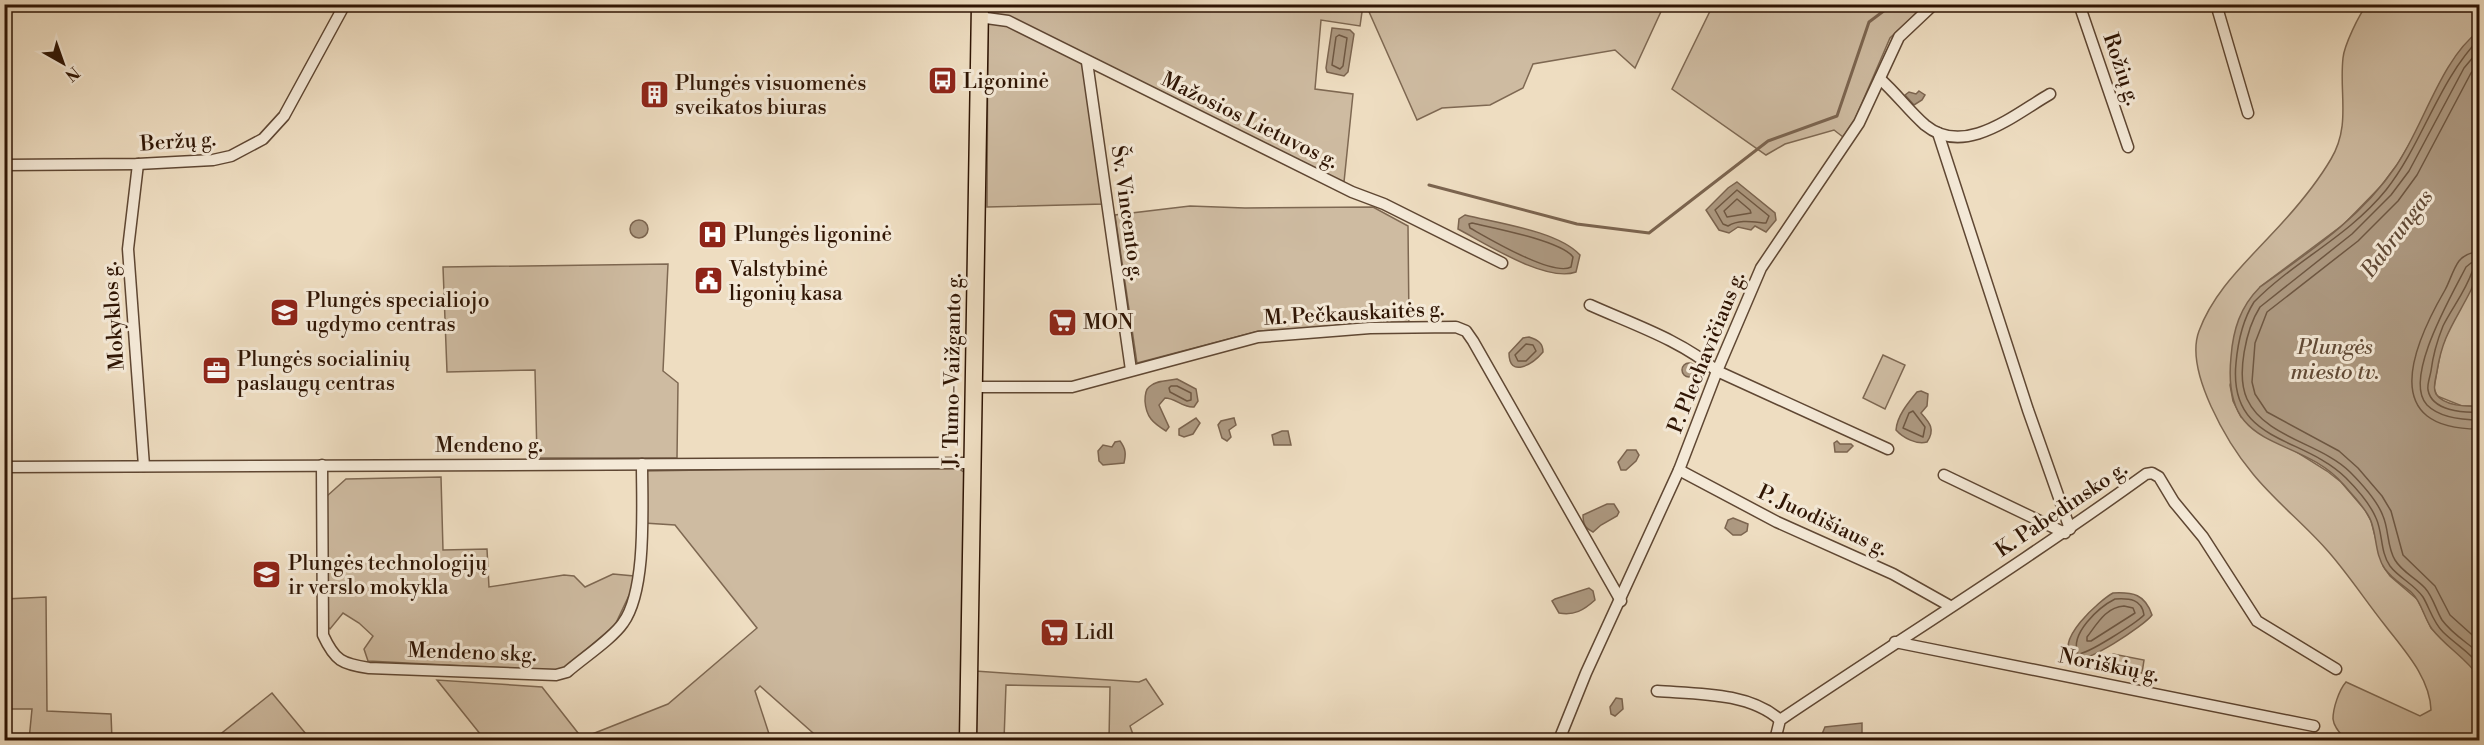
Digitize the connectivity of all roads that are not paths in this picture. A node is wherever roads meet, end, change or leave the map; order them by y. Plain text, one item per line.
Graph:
1 (345, 4) edge
2 (1934, 4) edge
3 (2079, 4) edge
4 (2216, 4) edge
5 (980, 11) edge
6 (1088, 62) junction
7 (1880, 79) junction
8 (2050, 94) dead end
9 (2248, 113) dead end
10 (1938, 133) junction
11 (2128, 147) dead end
12 (138, 164) junction
13 (4, 165) edge
14 (1502, 263) dead end
15 (1590, 305) dead end
16 (1131, 370) junction
17 (1717, 371) junction
18 (974, 387) junction
19 (1888, 449) dead end
20 (973, 463) junction
21 (642, 464) junction
22 (322, 465) junction
23 (144, 466) junction
24 (4, 467) edge
25 (1680, 470) junction
26 (1944, 475) dead end
27 (2068, 531) junction
28 (1621, 602) junction
29 (1950, 606) junction
30 (1895, 642) junction
31 (2336, 669) dead end
32 (1657, 691) dead end
33 (1780, 720) junction
34 (968, 723) junction
35 (2314, 726) dead end
36 (963, 741) edge
37 (968, 741) edge
38 (1559, 741) edge
39 (1775, 741) edge

1 - 12 street, Beržų g.
2 - 7 street, P. Plechavičiaus g.
3 - 11 street, Rožių g.
4 - 9 street
5 - 6 street, Mažosios Lietuvos g.
5 - 18 main road, J. Tumo-Vaižganto g.
6 - 14 street, Mažosios Lietuvos g.
6 - 16 street, Šv. Vincento g.
7 - 10 street
7 - 17 street, P. Plechavičiaus g.
8 - 10 street
10 - 27 street
12 - 13 street, Beržų g.
12 - 23 street, Mokyklos g.
15 - 17 street
16 - 18 street, M. Pečkauskaitės g.
16 - 28 street, M. Pečkauskaitės g.
17 - 19 street
17 - 25 street, P. Plechavičiaus g.
18 - 20 main road, J. Tumo-Vaižganto g.
20 - 21 street, Mendeno g.
20 - 34 main road, J. Tumo-Vaižganto g.
21 - 22 street, Mendeno g.
21 - 22 street, Mendeno skg.
22 - 23 street, Mendeno g.
23 - 24 street, Mendeno g.
25 - 28 street, P. Plechavičiaus g.
25 - 29 street, P. Juodišiaus g.
26 - 27 street
27 - 29 street, K. Pabedinsko g.
27 - 31 street, K. Pabedinsko g.
28 - 38 street, P. Plechavičiaus g.
29 - 30 street, K. Pabedinsko g.
30 - 33 street, K. Pabedinsko g.
30 - 35 street, Noriškių g.
32 - 33 street
33 - 39 street
34 - 36 main road, J. Tumo-Vaižganto g.
34 - 37 main road, J. Tumo-Vaižganto g.

